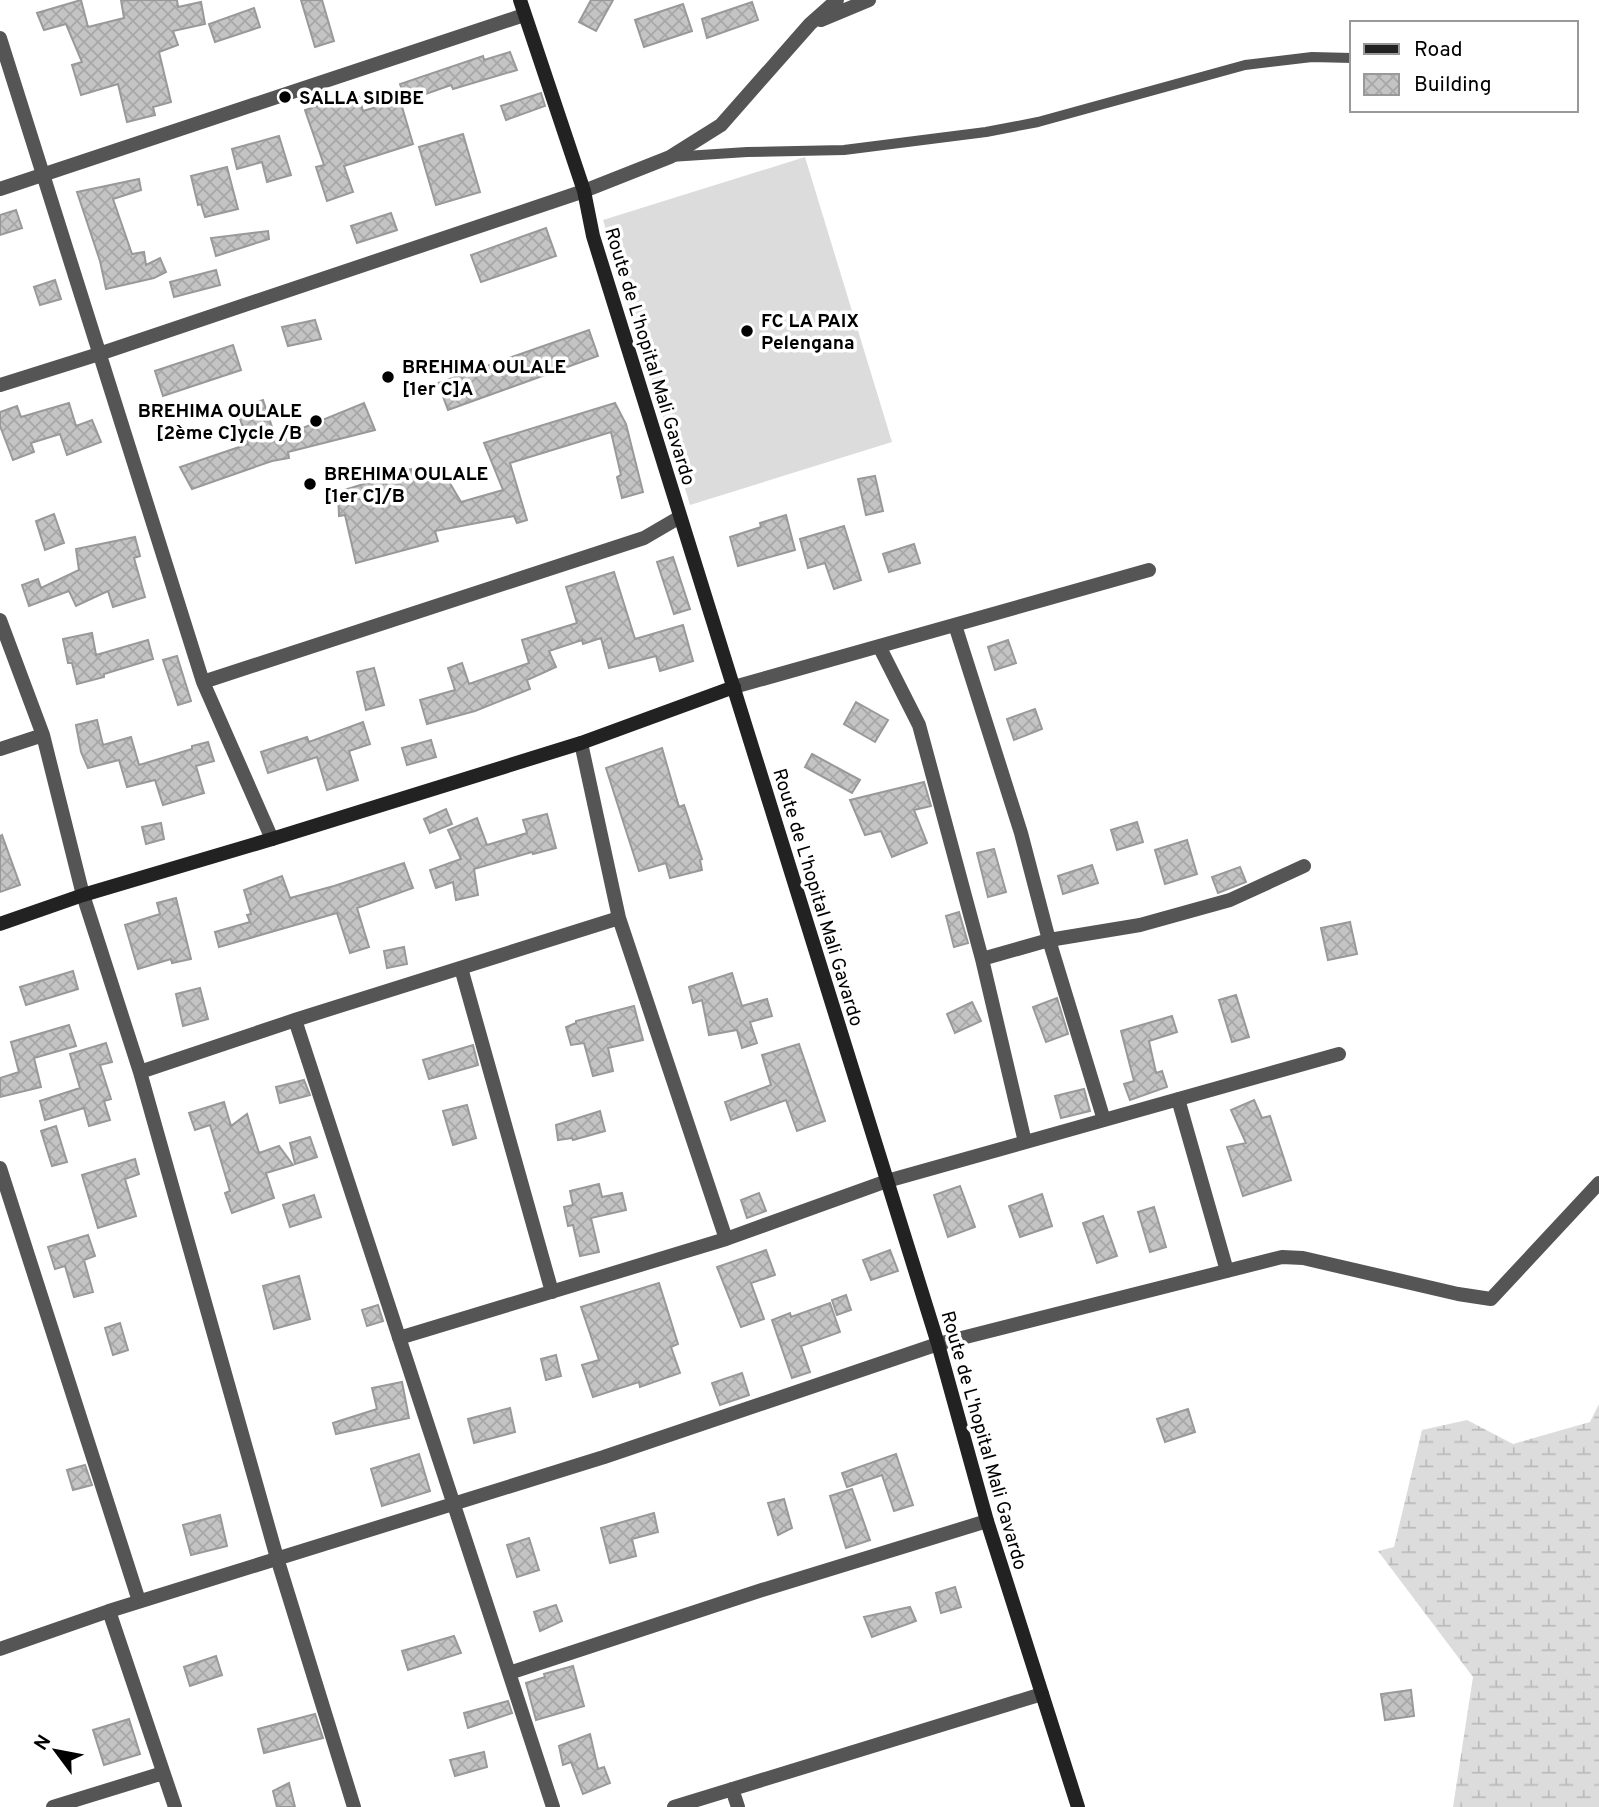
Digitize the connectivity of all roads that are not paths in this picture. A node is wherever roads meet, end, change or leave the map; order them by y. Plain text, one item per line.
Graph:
1 (520, 0) edge
2 (837, 0) edge
3 (869, 0) edge
4 (524, 15) junction
5 (810, 24) junction
6 (0, 38) edge
7 (1350, 58) edge
8 (670, 158) junction
9 (42, 175) junction
10 (0, 189) edge
11 (584, 191) junction
12 (99, 354) junction
13 (0, 385) edge
14 (680, 517) junction
15 (1149, 570) dead end
16 (0, 620) edge
17 (955, 625) junction
18 (879, 646) junction
19 (203, 682) junction
20 (734, 687) junction
21 (43, 735) junction
22 (580, 743) junction
23 (0, 748) edge
24 (272, 839) junction
25 (1304, 866) dead end
26 (83, 895) junction
27 (619, 918) junction
28 (0, 924) edge
29 (1049, 940) junction
30 (982, 959) junction
31 (461, 968) junction
32 (295, 1020) junction
33 (1339, 1054) dead end
34 (140, 1072) junction
35 (1178, 1099) junction
36 (1104, 1120) junction
37 (1025, 1142) junction
38 (0, 1168) edge
39 (887, 1181) junction
40 (1599, 1183) edge
41 (726, 1239) junction
42 (1227, 1271) junction
43 (551, 1292) junction
44 (399, 1338) junction
45 (937, 1344) junction
46 (453, 1504) junction
47 (987, 1521) junction
48 (277, 1558) junction
49 (139, 1601) junction
50 (109, 1611) junction
51 (0, 1649) edge
52 (509, 1673) junction
53 (1042, 1694) junction
54 (163, 1773) junction
55 (732, 1789) junction
56 (52, 1807) edge
57 (174, 1807) edge
58 (354, 1807) edge
59 (553, 1807) edge
60 (674, 1807) edge
61 (738, 1807) edge
62 (1078, 1807) edge

1 - 4 main road, Route de L'hopital Mali Gavardo
2 - 5 street
3 - 5 street
4 - 9 street
4 - 11 main road, Route de L'hopital Mali Gavardo
5 - 8 street
6 - 9 street
7 - 8 lane
8 - 11 street
9 - 10 street
9 - 12 street
11 - 12 street
11 - 14 main road, Route de L'hopital Mali Gavardo
12 - 13 street
12 - 19 street
14 - 19 street
14 - 20 main road, Route de L'hopital Mali Gavardo
15 - 17 street
16 - 21 street
17 - 18 street
17 - 29 street
18 - 20 street
18 - 30 street
19 - 24 street
20 - 22 main road
20 - 39 main road, Route de L'hopital Mali Gavardo
21 - 23 street
21 - 26 street
22 - 24 main road
22 - 27 street
24 - 26 main road
25 - 29 street
26 - 28 main road
26 - 34 street
27 - 31 street
27 - 41 street
29 - 30 street
29 - 36 street
30 - 37 street
31 - 32 street
31 - 43 street
32 - 34 street
32 - 44 street
33 - 35 street
34 - 48 street
35 - 36 street
35 - 42 street
36 - 37 street
37 - 39 street
38 - 49 street
39 - 41 street
39 - 45 main road, Route de L'hopital Mali Gavardo
40 - 42 street
41 - 43 street
42 - 45 street
43 - 44 street
44 - 46 street
45 - 46 street
45 - 47 main road, Route de L'hopital Mali Gavardo
46 - 48 street
46 - 52 street
47 - 52 street
47 - 53 main road, Route de L'hopital Mali Gavardo
48 - 49 street
48 - 58 street
49 - 50 street
50 - 51 street
50 - 54 street
52 - 59 street
53 - 55 street
53 - 62 main road, Route de L'hopital Mali Gavardo
54 - 56 street
54 - 57 street
55 - 60 street
55 - 61 street

